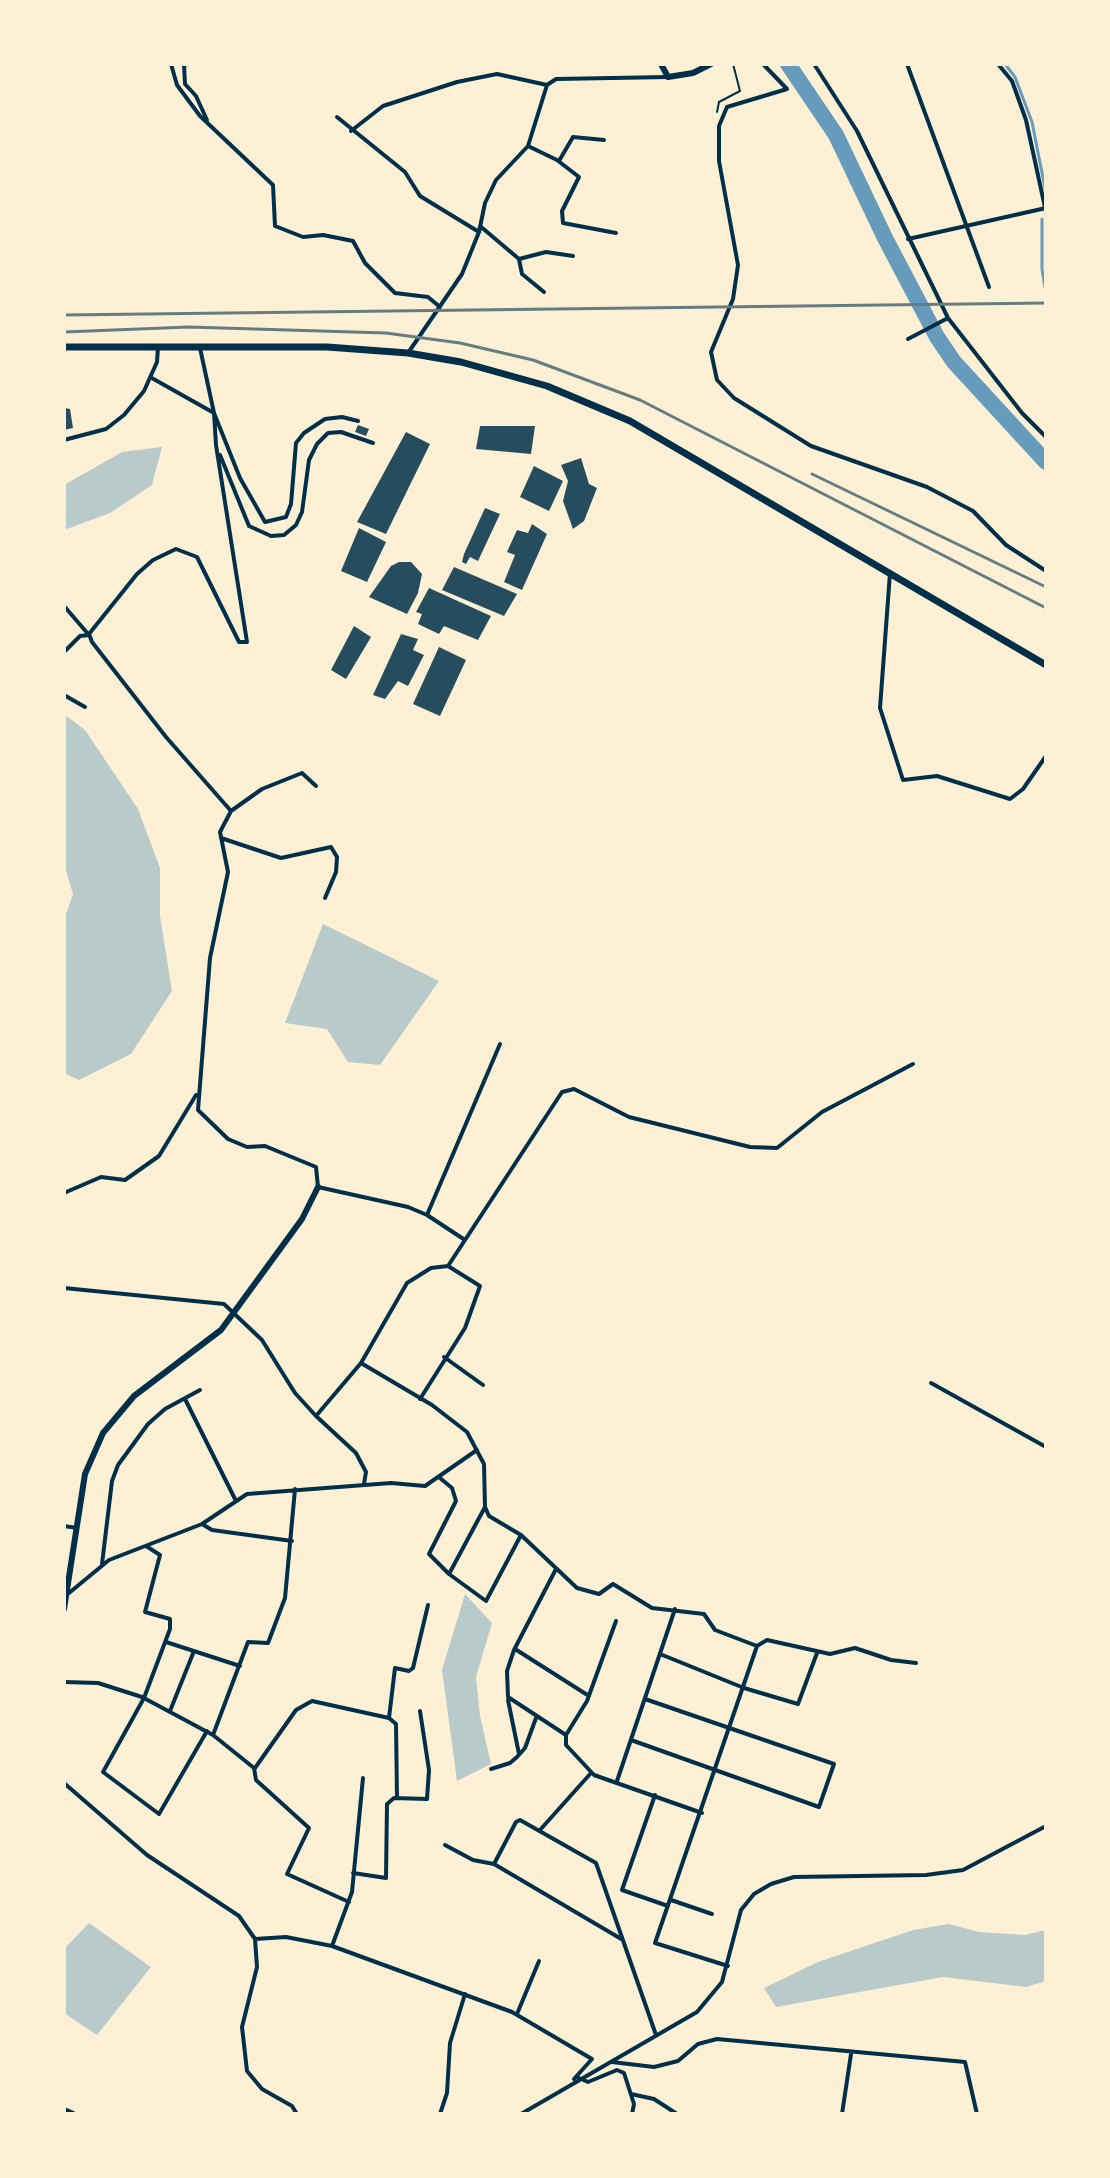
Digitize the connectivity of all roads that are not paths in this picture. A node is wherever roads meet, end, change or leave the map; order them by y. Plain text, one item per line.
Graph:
1 (171, 64) edge
2 (187, 64) edge
3 (661, 64) edge
4 (711, 64) edge
5 (763, 64) edge
6 (814, 64) edge
7 (907, 64) edge
8 (998, 64) edge
9 (668, 77) junction
10 (547, 85) junction
11 (337, 117) dead end
12 (207, 122) junction
13 (351, 131) junction
14 (604, 140) dead end
15 (528, 146) junction
16 (559, 161) junction
17 (1045, 209) edge
18 (965, 225) junction
19 (480, 229) junction
20 (616, 233) dead end
21 (908, 239) junction
22 (573, 256) dead end
23 (519, 259) junction
24 (989, 287) dead end
25 (544, 292) dead end
26 (440, 307) junction
27 (948, 318) junction
28 (908, 339) dead end
29 (159, 345) junction
30 (199, 345) junction
31 (64, 347) edge
32 (408, 353) junction
33 (150, 377) junction
34 (214, 413) junction
35 (358, 421) dead end
36 (1046, 437) edge
37 (64, 440) edge
38 (373, 443) dead end
39 (216, 445) junction
40 (1046, 571) edge
41 (890, 572) junction
42 (64, 606) edge
43 (89, 635) junction
44 (64, 652) edge
45 (1046, 665) edge
46 (64, 695) edge
47 (85, 707) dead end
48 (1046, 756) edge
49 (316, 786) dead end
50 (231, 811) junction
51 (221, 838) junction
52 (325, 898) dead end
53 (500, 1044) dead end
54 (913, 1064) dead end
55 (197, 1093) junction
56 (318, 1187) junction
57 (64, 1193) edge
58 (427, 1215) junction
59 (465, 1240) junction
60 (448, 1266) junction
61 (64, 1288) edge
62 (236, 1312) junction
63 (444, 1357) junction
64 (361, 1363) junction
65 (931, 1383) dead end
66 (483, 1385) dead end
67 (200, 1390) dead end
68 (185, 1399) junction
69 (420, 1399) junction
70 (316, 1416) junction
71 (1046, 1447) edge
72 (477, 1450) junction
73 (440, 1478) junction
74 (364, 1484) junction
75 (295, 1489) junction
76 (236, 1501) junction
77 (485, 1507) junction
78 (202, 1524) junction
79 (64, 1526) edge
80 (77, 1528) junction
81 (521, 1535) junction
82 (292, 1541) junction
83 (146, 1546) junction
84 (102, 1566) junction
85 (557, 1569) junction
86 (449, 1574) junction
87 (68, 1593) junction
88 (428, 1605) dead end
89 (64, 1609) edge
90 (675, 1609) junction
91 (616, 1621) dead end
92 (165, 1642) junction
93 (757, 1646) junction
94 (515, 1649) junction
95 (194, 1651) junction
96 (817, 1653) junction
97 (660, 1654) junction
98 (916, 1663) dead end
99 (240, 1666) junction
100 (64, 1682) edge
101 (744, 1688) junction
102 (589, 1696) junction
103 (508, 1697) junction
104 (144, 1698) junction
105 (645, 1699) junction
106 (170, 1711) junction
107 (420, 1711) dead end
108 (389, 1718) junction
109 (536, 1718) junction
110 (730, 1728) junction
111 (207, 1731) junction
112 (213, 1735) junction
113 (566, 1735) junction
114 (631, 1740) junction
115 (519, 1755) junction
116 (254, 1768) junction
117 (491, 1769) dead end
118 (716, 1770) junction
119 (591, 1773) junction
120 (363, 1778) dead end
121 (617, 1781) junction
122 (64, 1783) edge
123 (655, 1795) junction
124 (397, 1798) junction
125 (702, 1813) junction
126 (1046, 1826) edge
127 (540, 1830) junction
128 (445, 1845) dead end
129 (494, 1864) junction
130 (353, 1873) junction
131 (349, 1902) junction
132 (670, 1903) junction
133 (712, 1914) dead end
134 (255, 1939) junction
135 (625, 1942) junction
136 (332, 1946) junction
137 (539, 1961) dead end
138 (728, 1966) junction
139 (465, 1994) junction
140 (516, 2015) junction
141 (656, 2035) junction
142 (851, 2054) junction
143 (609, 2062) junction
144 (579, 2078) junction
145 (569, 2083) junction
146 (631, 2094) junction
147 (64, 2110) edge
148 (73, 2114) edge
149 (297, 2114) edge
150 (440, 2114) edge
151 (521, 2114) edge
152 (632, 2114) edge
153 (677, 2114) edge
154 (842, 2114) edge
155 (977, 2114) edge

1 - 12 street
2 - 12 street
3 - 9 street
4 - 9 street
5 - 40 street
6 - 21 street
7 - 18 street
8 - 17 street
9 - 10 street
10 - 13 street
10 - 15 street
11 - 13 street
12 - 26 street
13 - 19 street
14 - 16 street
15 - 16 street
15 - 19 street
16 - 20 street
17 - 18 street
18 - 21 street
18 - 24 street
19 - 23 street
19 - 26 street
21 - 27 street
22 - 23 street
23 - 25 street
26 - 32 street
27 - 28 street
27 - 36 street
29 - 30 main road
29 - 31 main road
29 - 33 street
30 - 32 main road
30 - 34 street
32 - 41 main road
33 - 34 street
33 - 37 street
34 - 35 street
34 - 39 street
38 - 39 street
39 - 43 street
41 - 45 main road
41 - 48 street
42 - 43 street
43 - 44 street
43 - 50 street
46 - 47 street
49 - 50 street
50 - 51 street
51 - 52 street
51 - 55 street
53 - 58 street
54 - 59 street
55 - 56 street
55 - 57 street
56 - 58 street
56 - 62 street
58 - 59 street
59 - 60 street
60 - 63 street
60 - 64 street
61 - 62 street
62 - 70 street
62 - 80 street
63 - 66 street
63 - 69 street
64 - 69 street
64 - 70 street
65 - 71 street
67 - 68 street
68 - 76 street
68 - 84 street
69 - 72 street
70 - 74 street
72 - 73 street
72 - 77 street
73 - 74 street
73 - 86 street
74 - 75 street
75 - 76 street
75 - 82 street
76 - 78 street
77 - 81 street
77 - 86 street
78 - 82 street
78 - 83 street
79 - 80 street
80 - 87 street
81 - 85 street
81 - 86 street
82 - 99 street
83 - 84 street
83 - 92 street
84 - 87 street
85 - 90 street
85 - 94 street
87 - 89 street
88 - 108 street
90 - 93 street
90 - 97 street
91 - 102 street
92 - 95 street
92 - 104 street
93 - 96 street
93 - 101 street
94 - 102 street
94 - 103 street
95 - 99 street
95 - 106 street
96 - 98 street
96 - 101 street
97 - 101 street
97 - 105 street
99 - 112 street
100 - 104 street
101 - 110 street
102 - 113 street
103 - 109 street
103 - 115 street
104 - 106 street
104 - 111 street
105 - 110 street
105 - 114 street
106 - 111 street
107 - 124 street
108 - 116 street
108 - 124 street
109 - 113 street
109 - 115 street
110 - 118 street
110 - 118 street
111 - 112 street
112 - 116 street
113 - 119 street
114 - 118 street
114 - 121 street
115 - 117 street
116 - 131 street
118 - 125 street
119 - 121 street
119 - 127 street
120 - 130 street
121 - 123 street
122 - 134 street
123 - 125 street
123 - 132 street
124 - 130 street
125 - 132 street
126 - 138 street
127 - 129 street
127 - 135 street
128 - 129 street
129 - 135 street
130 - 131 street
131 - 136 street
132 - 133 street
132 - 138 street
134 - 136 street
134 - 149 street
135 - 141 street
136 - 139 street
137 - 140 street
138 - 141 street
139 - 140 street
139 - 150 street
140 - 145 street
141 - 143 street
142 - 143 street
142 - 154 street
142 - 155 street
143 - 144 street
144 - 145 street
144 - 146 street
145 - 151 street
146 - 152 street
146 - 153 street
147 - 148 street

